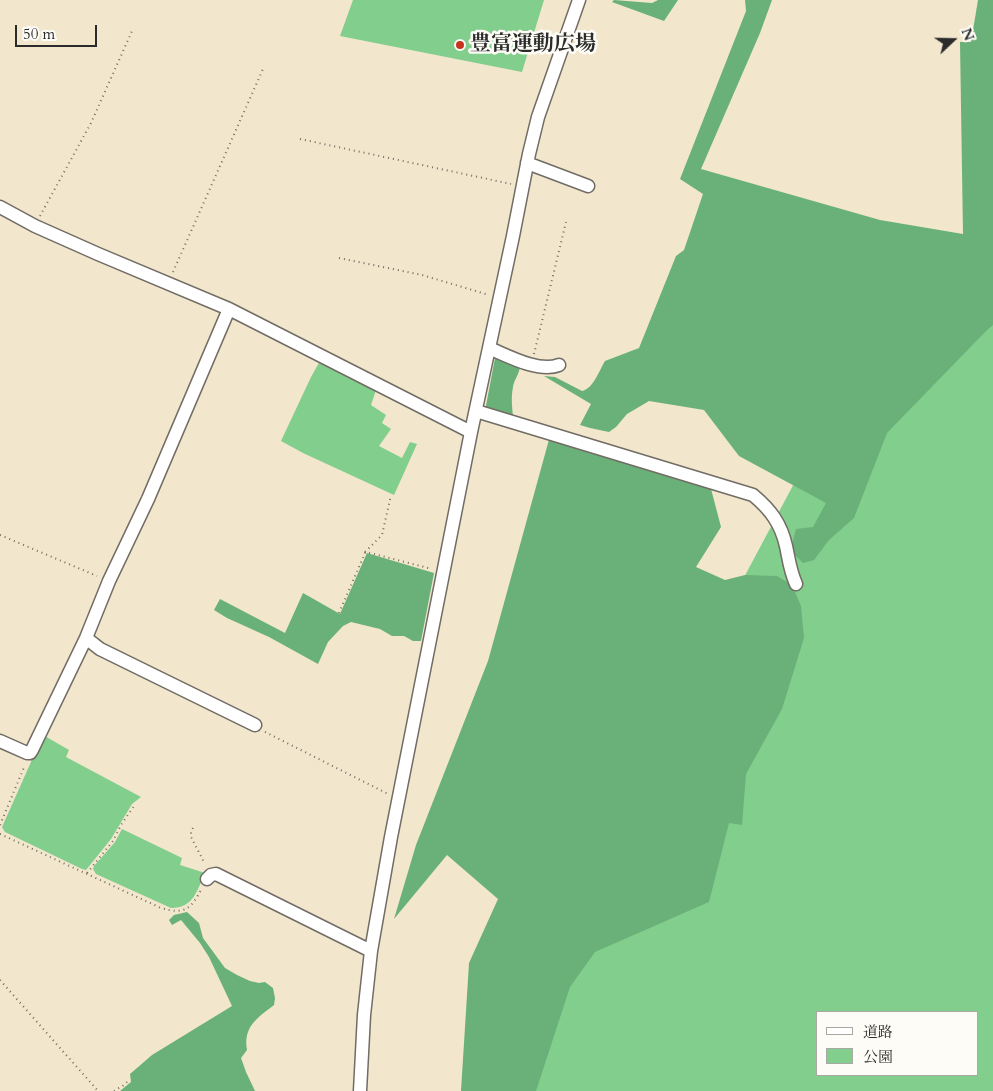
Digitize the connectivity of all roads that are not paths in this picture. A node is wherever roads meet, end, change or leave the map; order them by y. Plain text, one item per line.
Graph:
1 (579, 0) edge
2 (527, 164) junction
3 (588, 186) dead end
4 (0, 207) edge
5 (229, 309) junction
6 (489, 348) junction
7 (559, 365) dead end
8 (476, 411) junction
9 (471, 432) junction
10 (796, 584) dead end
11 (86, 638) junction
12 (255, 725) road end
13 (0, 741) edge
14 (209, 877) road end
15 (371, 951) junction
16 (360, 1091) edge

1 - 2 street
2 - 3 street
2 - 6 street
4 - 5 street
5 - 9 street
5 - 11 street
6 - 7 street
6 - 8 street
8 - 9 street
8 - 10 street
9 - 15 street
11 - 12 street
11 - 13 street
14 - 15 street
15 - 16 street

